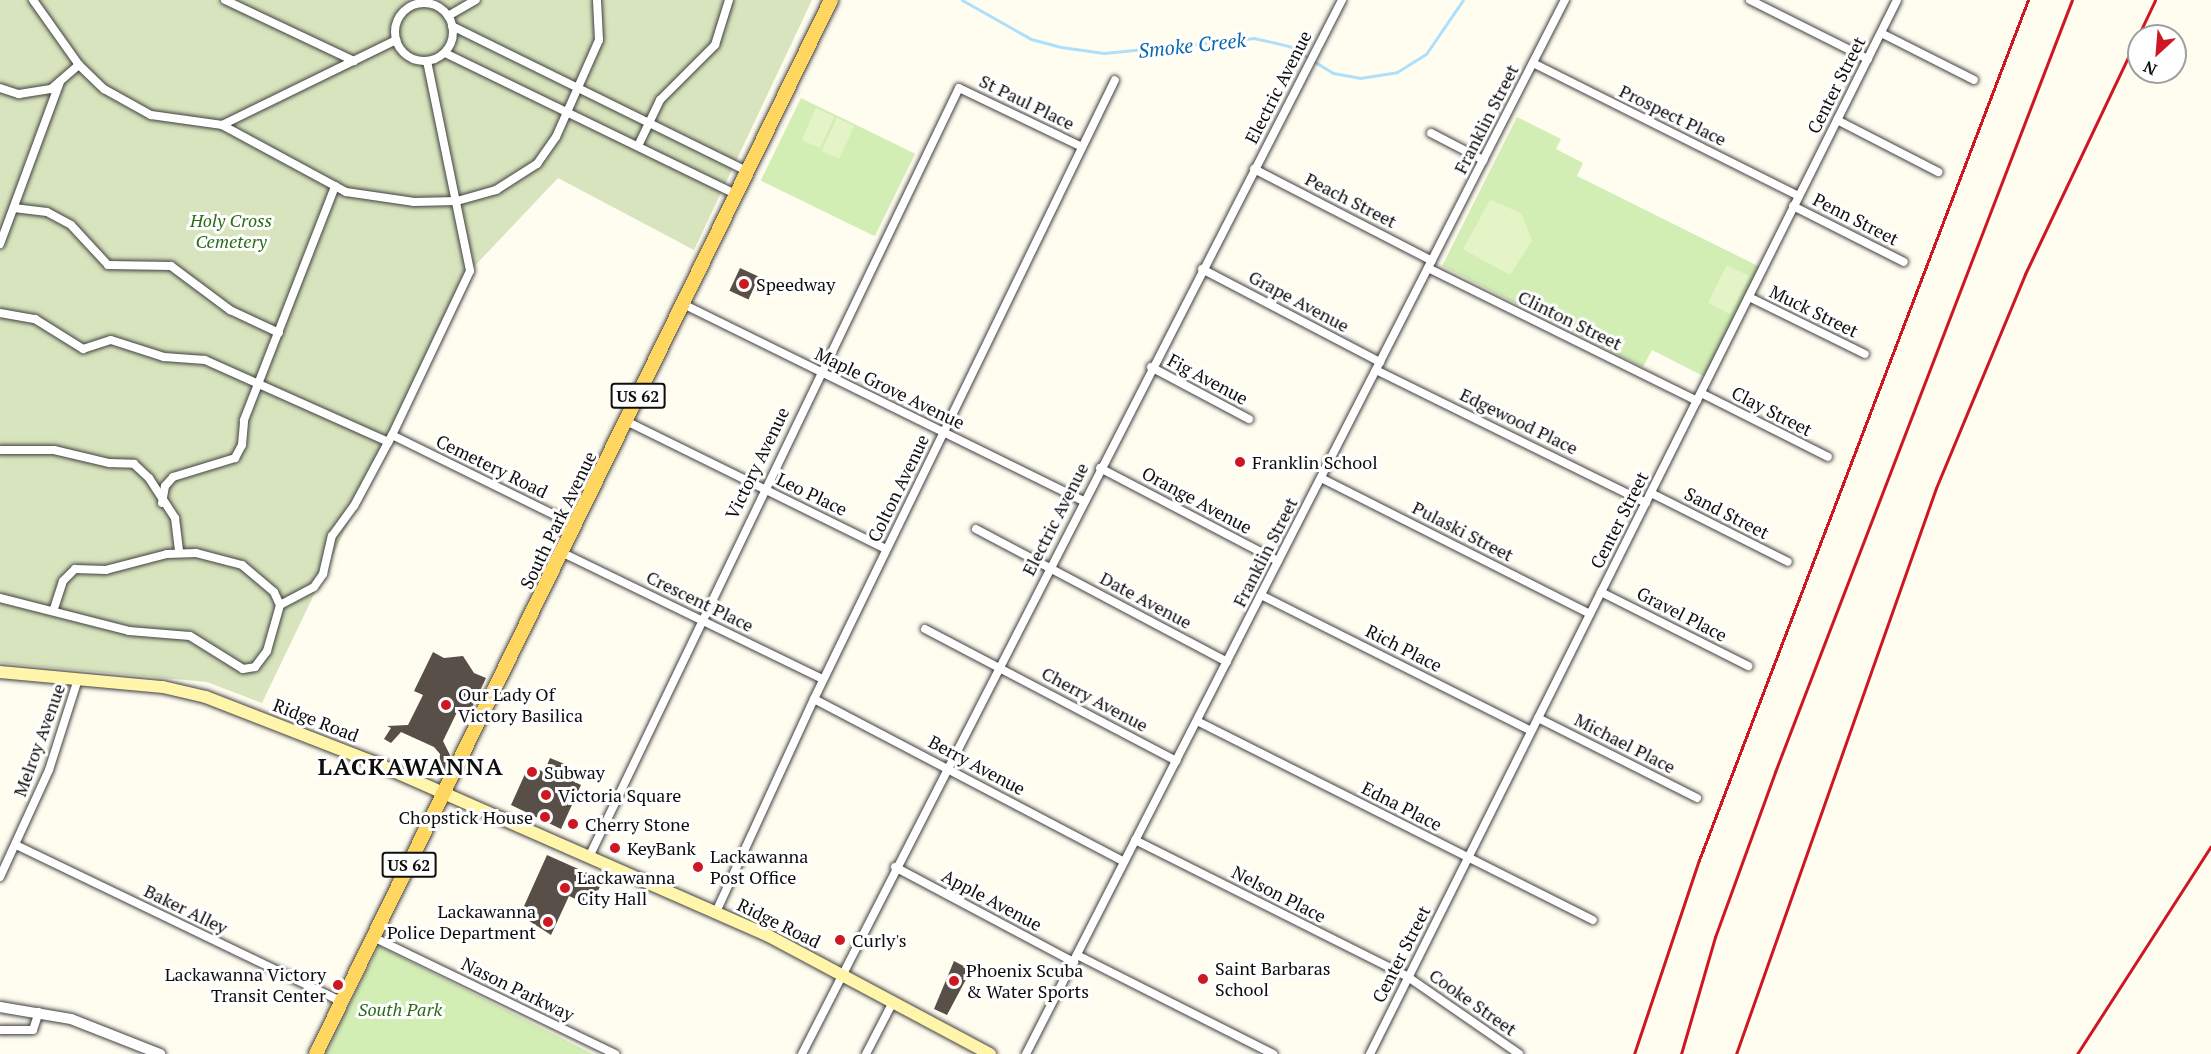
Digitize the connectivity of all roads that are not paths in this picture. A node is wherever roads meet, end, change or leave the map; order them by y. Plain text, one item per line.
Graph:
1 (33, 0) edge
2 (225, 0) edge
3 (476, 0) edge
4 (597, 0) edge
5 (729, 0) edge
6 (831, 0) edge
7 (1342, 0) edge
8 (1565, 0) edge
9 (1750, 0) edge
10 (1897, 0) edge
11 (413, 3) edge
12 (448, 16) junction
13 (452, 26) junction
14 (1881, 33) junction
15 (396, 40) junction
16 (445, 52) junction
17 (1868, 59) junction
18 (354, 61) junction
19 (427, 61) junction
20 (1533, 63) junction
21 (80, 65) junction
22 (1115, 80) dead end
23 (1974, 80) dead end
24 (60, 82) junction
25 (0, 88) edge
26 (959, 88) joint
27 (580, 89) junction
28 (569, 112) junction
29 (1837, 120) junction
30 (648, 123) junction
31 (222, 125) junction
32 (1431, 133) dead end
33 (638, 146) junction
34 (1082, 147) junction
35 (1483, 160) junction
36 (1254, 168) junction
37 (747, 171) junction
38 (1938, 172) dead end
39 (335, 186) junction
40 (736, 194) junction
41 (1799, 196) junction
42 (457, 201) junction
43 (1793, 206) junction
44 (14, 208) junction
45 (0, 244) edge
46 (1904, 262) dead end
47 (1430, 264) junction
48 (1202, 269) junction
49 (1749, 297) junction
50 (683, 304) junction
51 (0, 313) edge
52 (279, 333) junction
53 (1865, 354) dead end
54 (1378, 366) junction
55 (1151, 367) junction
56 (820, 372) junction
57 (259, 385) junction
58 (1699, 397) junction
59 (1249, 419) dead end
60 (626, 421) junction
61 (943, 432) junction
62 (391, 438) junction
63 (0, 450) edge
64 (1828, 457) dead end
65 (1100, 468) junction
66 (1321, 478) junction
67 (763, 489) junction
68 (1651, 493) junction
69 (1083, 501) junction
70 (162, 503) junction
71 (1646, 503) junction
72 (575, 525) junction
73 (976, 529) dead end
74 (886, 549) junction
75 (562, 553) junction
76 (179, 554) junction
77 (1278, 561) junction
78 (1788, 562) dead end
79 (1049, 567) junction
80 (1600, 592) junction
81 (1261, 595) junction
82 (0, 598) edge
83 (280, 605) junction
84 (54, 609) junction
85 (1590, 614) junction
86 (700, 619) junction
87 (925, 629) dead end
88 (1227, 662) junction
89 (998, 666) junction
90 (1748, 666) dead end
91 (0, 672) edge
92 (78, 679) junction
93 (823, 679) junction
94 (814, 699) junction
95 (1538, 718) junction
96 (1197, 721) junction
97 (1531, 731) junction
98 (1176, 761) junction
99 (946, 767) junction
100 (444, 793) junction
101 (1697, 798) dead end
102 (1135, 840) junction
103 (16, 845) junction
104 (590, 855) junction
105 (1468, 858) junction
106 (1124, 862) junction
107 (895, 867) junction
108 (0, 877) edge
109 (716, 912) junction
110 (1593, 920) dead end
111 (375, 938) junction
112 (1075, 958) junction
113 (840, 974) junction
114 (1408, 977) junction
115 (342, 1002) junction
116 (893, 1002) junction
117 (0, 1007) edge
118 (39, 1012) junction
119 (0, 1030) edge
120 (160, 1054) edge
121 (316, 1054) edge
122 (615, 1054) edge
123 (802, 1054) edge
124 (866, 1054) edge
125 (990, 1054) edge
126 (1026, 1054) edge
127 (1273, 1054) edge
128 (1370, 1054) edge
129 (1519, 1054) edge

1 - 21 street
2 - 18 street
3 - 12 street
4 - 27 street
5 - 30 street
6 - 37 main road, South Park Avenue / US 62
7 - 36 street, Electric Avenue
8 - 20 street, Franklin Street
9 - 17 street
10 - 14 street, Center Street
11 - 12 street
11 - 15 street
12 - 13 street
13 - 16 street
13 - 27 street
14 - 17 street, Center Street
14 - 23 street
15 - 18 street
15 - 19 street
16 - 19 street
16 - 28 street
17 - 29 street, Center Street
18 - 31 street
19 - 42 street
20 - 35 street, Franklin Street
20 - 41 street, Prospect Place
21 - 24 street
21 - 31 street
22 - 34 street, Colton Avenue
24 - 25 street
24 - 44 street
26 - 34 street, St Paul Place
26 - 56 street, Victory Avenue
27 - 28 street
27 - 30 street
28 - 33 street
28 - 42 street
29 - 38 street
29 - 41 street, Center Street
30 - 33 street
30 - 37 street
31 - 39 street
32 - 35 street
33 - 40 street
34 - 61 street, Colton Avenue
35 - 47 street, Franklin Street
36 - 47 street, Peach Street
36 - 48 street, Electric Avenue
37 - 40 main road, South Park Avenue / US 62
39 - 42 street
39 - 52 street
40 - 50 main road, South Park Avenue / US 62
41 - 43 street, Center Street
42 - 62 street
43 - 46 street, Penn Street
43 - 49 street, Center Street
44 - 45 street
44 - 52 street
47 - 54 street, Franklin Street
47 - 58 street, Clinton Street
48 - 54 street, Grape Avenue
48 - 55 street, Electric Avenue
49 - 53 street, Muck Street
49 - 58 street, Center Street
50 - 56 street, Maple Grove Avenue
50 - 60 main road, South Park Avenue / US 62
51 - 57 street, Cemetery Road
52 - 57 street
54 - 66 street, Franklin Street
54 - 71 street, Edgewood Place
55 - 59 street, Fig Avenue
55 - 65 street, Electric Avenue
56 - 61 street, Maple Grove Avenue
56 - 67 street, Victory Avenue
57 - 62 street, Cemetery Road
57 - 70 street
58 - 64 street, Clay Street
58 - 68 street, Center Street
60 - 67 street, Leo Place
60 - 72 main road, South Park Avenue / US 62
61 - 69 street, Maple Grove Avenue
61 - 74 street, Colton Avenue
62 - 72 street, Cemetery Road
62 - 83 street
63 - 70 street
65 - 69 street, Electric Avenue
65 - 77 street, Orange Avenue
66 - 77 street, Franklin Street
66 - 85 street, Pulaski Street
67 - 74 street, Leo Place
67 - 86 street, Victory Avenue
68 - 71 street, Center Street
68 - 78 street, Sand Street
69 - 79 street, Electric Avenue
70 - 76 street
71 - 80 street, Center Street
72 - 75 main road, South Park Avenue / US 62
73 - 79 street, Date Avenue
74 - 93 street, Colton Avenue
75 - 86 street, Crescent Place
75 - 100 main road, South Park Avenue / US 62
76 - 83 street
76 - 84 street
77 - 81 street, Franklin Street
79 - 88 street, Date Avenue
79 - 89 street, Electric Avenue
80 - 85 street, Center Street
80 - 90 street, Gravel Place
81 - 88 street, Franklin Street
81 - 97 street, Rich Place
82 - 84 street
83 - 84 street
85 - 95 street, Center Street
86 - 93 street, Crescent Place
86 - 104 street, Victory Avenue
87 - 89 street, Cherry Avenue
88 - 96 street, Franklin Street
89 - 98 street, Cherry Avenue
89 - 99 street, Electric Avenue
91 - 92 main road, Ridge Road
92 - 100 main road, Ridge Road
92 - 103 street, Melroy Avenue
93 - 94 street, Colton Avenue
94 - 99 street, Berry Avenue
94 - 109 street, Colton Avenue
95 - 97 street, Center Street
95 - 101 street, Michael Place
96 - 98 street, Franklin Street
96 - 105 street, Edna Place
97 - 105 street, Center Street
98 - 102 street, Franklin Street
99 - 106 street, Berry Avenue
99 - 107 street, Electric Avenue
100 - 104 main road, Ridge Road
100 - 111 main road, South Park Avenue / US 62
102 - 106 street, Franklin Street
102 - 114 street, Nelson Place
103 - 108 street, Melroy Avenue
103 - 115 street, Baker Alley
104 - 109 main road, Ridge Road
105 - 110 street, Edna Place
105 - 114 street, Center Street
106 - 112 street, Franklin Street
107 - 112 street, Apple Avenue
107 - 113 street, Electric Avenue
109 - 113 main road, Ridge Road
111 - 115 main road, South Park Avenue / US 62
111 - 122 street, Nason Parkway
112 - 126 street, Franklin Street
112 - 127 street, Apple Avenue
113 - 116 main road, Ridge Road
113 - 123 street, Electric Avenue
114 - 128 street, Center Street
114 - 129 street, Cooke Street
115 - 121 main road, South Park Avenue / US 62
116 - 124 street
116 - 125 main road, Ridge Road
117 - 118 street
118 - 119 street
118 - 120 street

